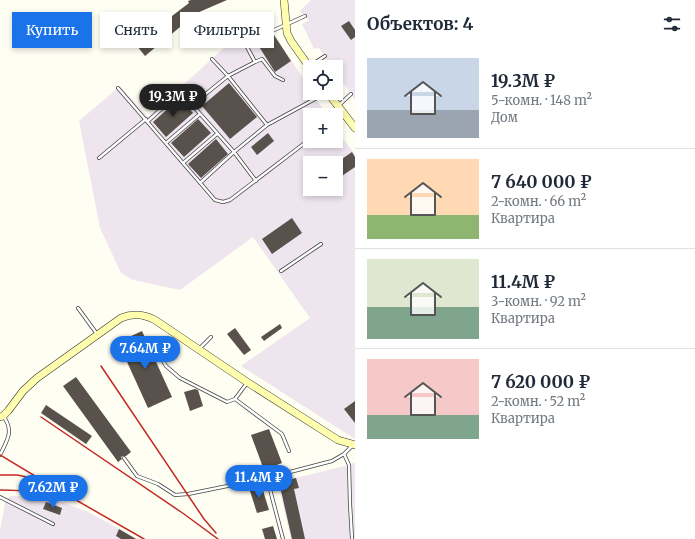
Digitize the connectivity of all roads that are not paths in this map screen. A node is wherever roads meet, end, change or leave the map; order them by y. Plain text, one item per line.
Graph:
1 (284, 0) edge
2 (305, 16) dead end
3 (286, 24) junction
4 (325, 56) dead end
5 (212, 59) dead end
6 (305, 60) edge
7 (320, 60) edge
8 (255, 62) junction
9 (228, 76) junction
10 (283, 80) dead end
11 (118, 88) dead end
12 (351, 94) dead end
13 (314, 100) edge
14 (333, 100) edge
15 (192, 105) junction
16 (338, 106) junction
17 (200, 114) junction
18 (147, 120) junction
19 (267, 125) junction
20 (355, 128) edge
21 (217, 134) junction
22 (166, 143) junction
23 (303, 144) edge
24 (234, 152) junction
25 (100, 158) dead end
26 (184, 163) junction
27 (256, 180) junction
28 (200, 183) junction
29 (321, 244) dead end
30 (281, 271) dead end
31 (78, 308) dead end
32 (97, 334) junction
33 (211, 336) dead end
34 (153, 344) dead end
35 (199, 350) junction
36 (247, 382) junction
37 (236, 399) junction
38 (2, 416) edge
39 (354, 445) edge
40 (290, 451) dead end
41 (344, 454) junction
42 (0, 455) edge
43 (124, 458) dead end
44 (267, 478) junction
45 (0, 497) edge
46 (53, 524) dead end
47 (352, 538) dead end
48 (283, 539) edge

1 - 3 street
2 - 3 lane
3 - 6 street
3 - 8 lane
4 - 7 lane
5 - 9 lane
8 - 9 lane
8 - 10 lane
9 - 15 lane
9 - 19 lane
11 - 18 lane
12 - 16 lane
13 - 19 lane
14 - 16 street
15 - 17 lane
15 - 18 lane
16 - 20 street
17 - 21 lane
17 - 22 lane
18 - 22 lane
18 - 25 lane
19 - 24 lane
21 - 24 lane
21 - 26 lane
22 - 26 lane
23 - 27 lane
24 - 27 lane
24 - 28 lane
26 - 28 lane
27 - 28 lane
29 - 30 lane
31 - 32 lane
32 - 35 street
32 - 38 street
33 - 35 lane
34 - 37 lane
35 - 36 street
36 - 37 lane
36 - 39 street
37 - 40 lane
38 - 42 lane
39 - 41 lane
41 - 44 lane
41 - 47 lane
43 - 44 lane
44 - 48 lane
45 - 46 lane

